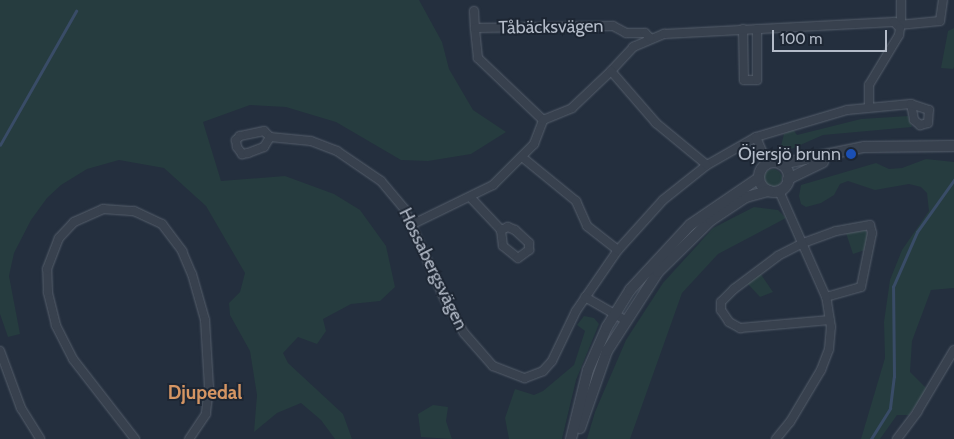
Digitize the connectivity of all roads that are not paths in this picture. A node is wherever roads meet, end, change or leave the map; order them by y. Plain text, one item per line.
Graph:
1 (901, 0) edge
2 (942, 0) edge
3 (474, 11) dead end
4 (898, 24) junction
5 (475, 28) junction
6 (743, 29) junction
7 (758, 29) junction
8 (650, 38) junction
9 (611, 71) junction
10 (911, 104) dead end
11 (869, 106) junction
12 (543, 120) junction
13 (270, 137) dead end
14 (756, 137) junction
15 (954, 146) edge
16 (872, 149) junction
17 (522, 157) junction
18 (767, 163) junction
19 (781, 164) junction
20 (707, 165) junction
21 (759, 178) junction
22 (788, 179) junction
23 (774, 191) junction
24 (471, 198) junction
25 (413, 224) junction
26 (501, 230) dead end
27 (803, 243) junction
28 (618, 250) junction
29 (585, 297) junction
30 (826, 297) junction
31 (615, 314) junction
32 (625, 320) junction
33 (830, 320) junction
34 (954, 350) edge
35 (0, 351) edge
36 (40, 439) edge
37 (135, 439) edge
38 (189, 439) edge
39 (571, 439) edge
40 (577, 439) edge
41 (776, 439) edge
42 (897, 439) edge

1 - 4 street
2 - 4 street, Tåbäcksvägen
3 - 5 street, Tåbäcksvägen
4 - 7 street, Tåbäcksvägen
4 - 11 street
5 - 8 street, Tåbäcksvägen
5 - 12 street, Tåbäcksvägen
6 - 7 street, Tåbäcksvägen
6 - 7 street
6 - 8 street, Tåbäcksvägen
8 - 9 street
9 - 12 street
9 - 20 street
10 - 11 street, Hossabergsvägen
11 - 14 street, Hossabergsvägen
12 - 17 street
13 - 25 street, Hossabergsvägen
14 - 18 street
14 - 20 street, Hossabergsvägen
15 - 16 street
16 - 19 street
16 - 22 street
17 - 24 street
17 - 28 street
18 - 19 street
18 - 21 street
19 - 22 street
20 - 28 street, Hossabergsvägen
21 - 23 street
21 - 31 street
22 - 23 street
23 - 27 street
23 - 32 street
24 - 25 street
24 - 26 street
25 - 29 street, Hossabergsvägen
27 - 30 street
27 - 30 street
27 - 33 street
28 - 29 street, Hossabergsvägen
29 - 31 street
30 - 33 street
31 - 32 street
31 - 39 street
32 - 40 street
33 - 41 street
34 - 42 street
35 - 36 street
37 - 38 street

